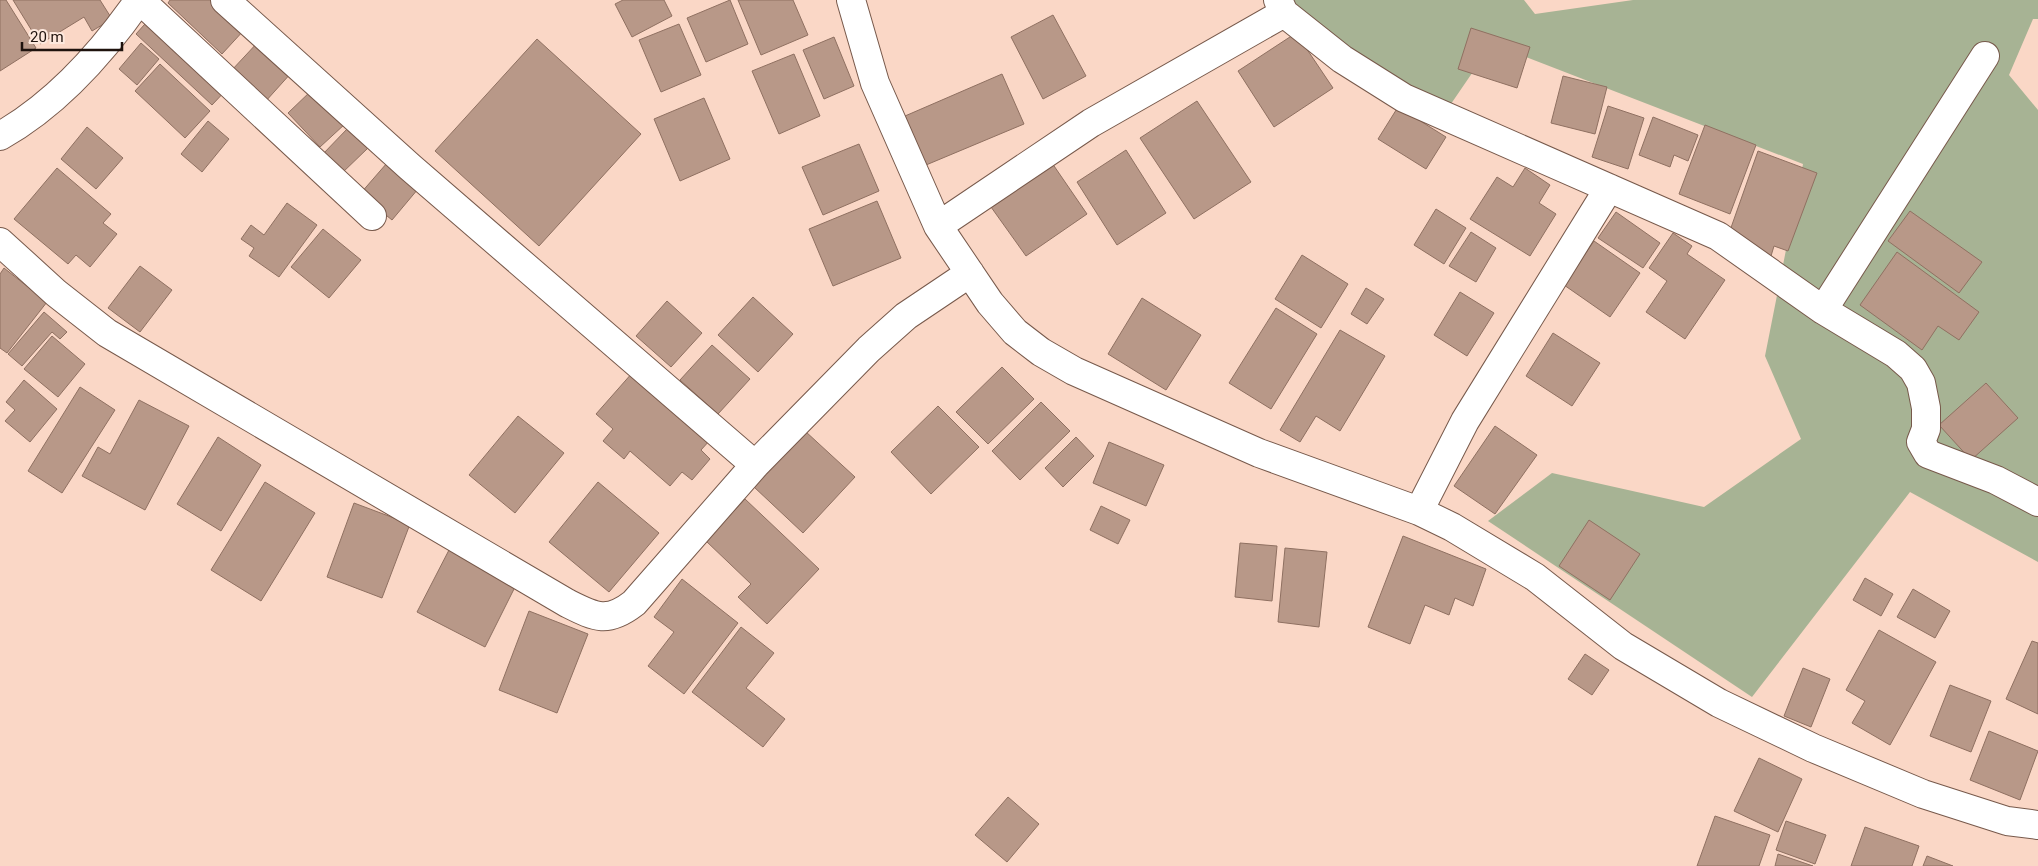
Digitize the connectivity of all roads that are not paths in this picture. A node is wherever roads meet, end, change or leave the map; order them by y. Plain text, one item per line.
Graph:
1 (140, 0) edge
2 (225, 0) edge
3 (851, 0) edge
4 (1281, 7) edge
5 (1985, 56) dead end
6 (0, 136) edge
7 (1609, 188) junction
8 (372, 216) dead end
9 (938, 226) junction
10 (0, 242) edge
11 (970, 274) junction
12 (1823, 310) junction
13 (755, 465) junction
14 (2038, 502) edge
15 (1419, 511) junction
16 (2038, 826) edge

1 - 6 street
1 - 8 street
2 - 13 street
3 - 9 street
4 - 7 street
4 - 9 street
5 - 12 street
7 - 12 street
7 - 15 street
9 - 11 street
10 - 13 street
11 - 13 street
11 - 15 street
12 - 14 street
15 - 16 street

